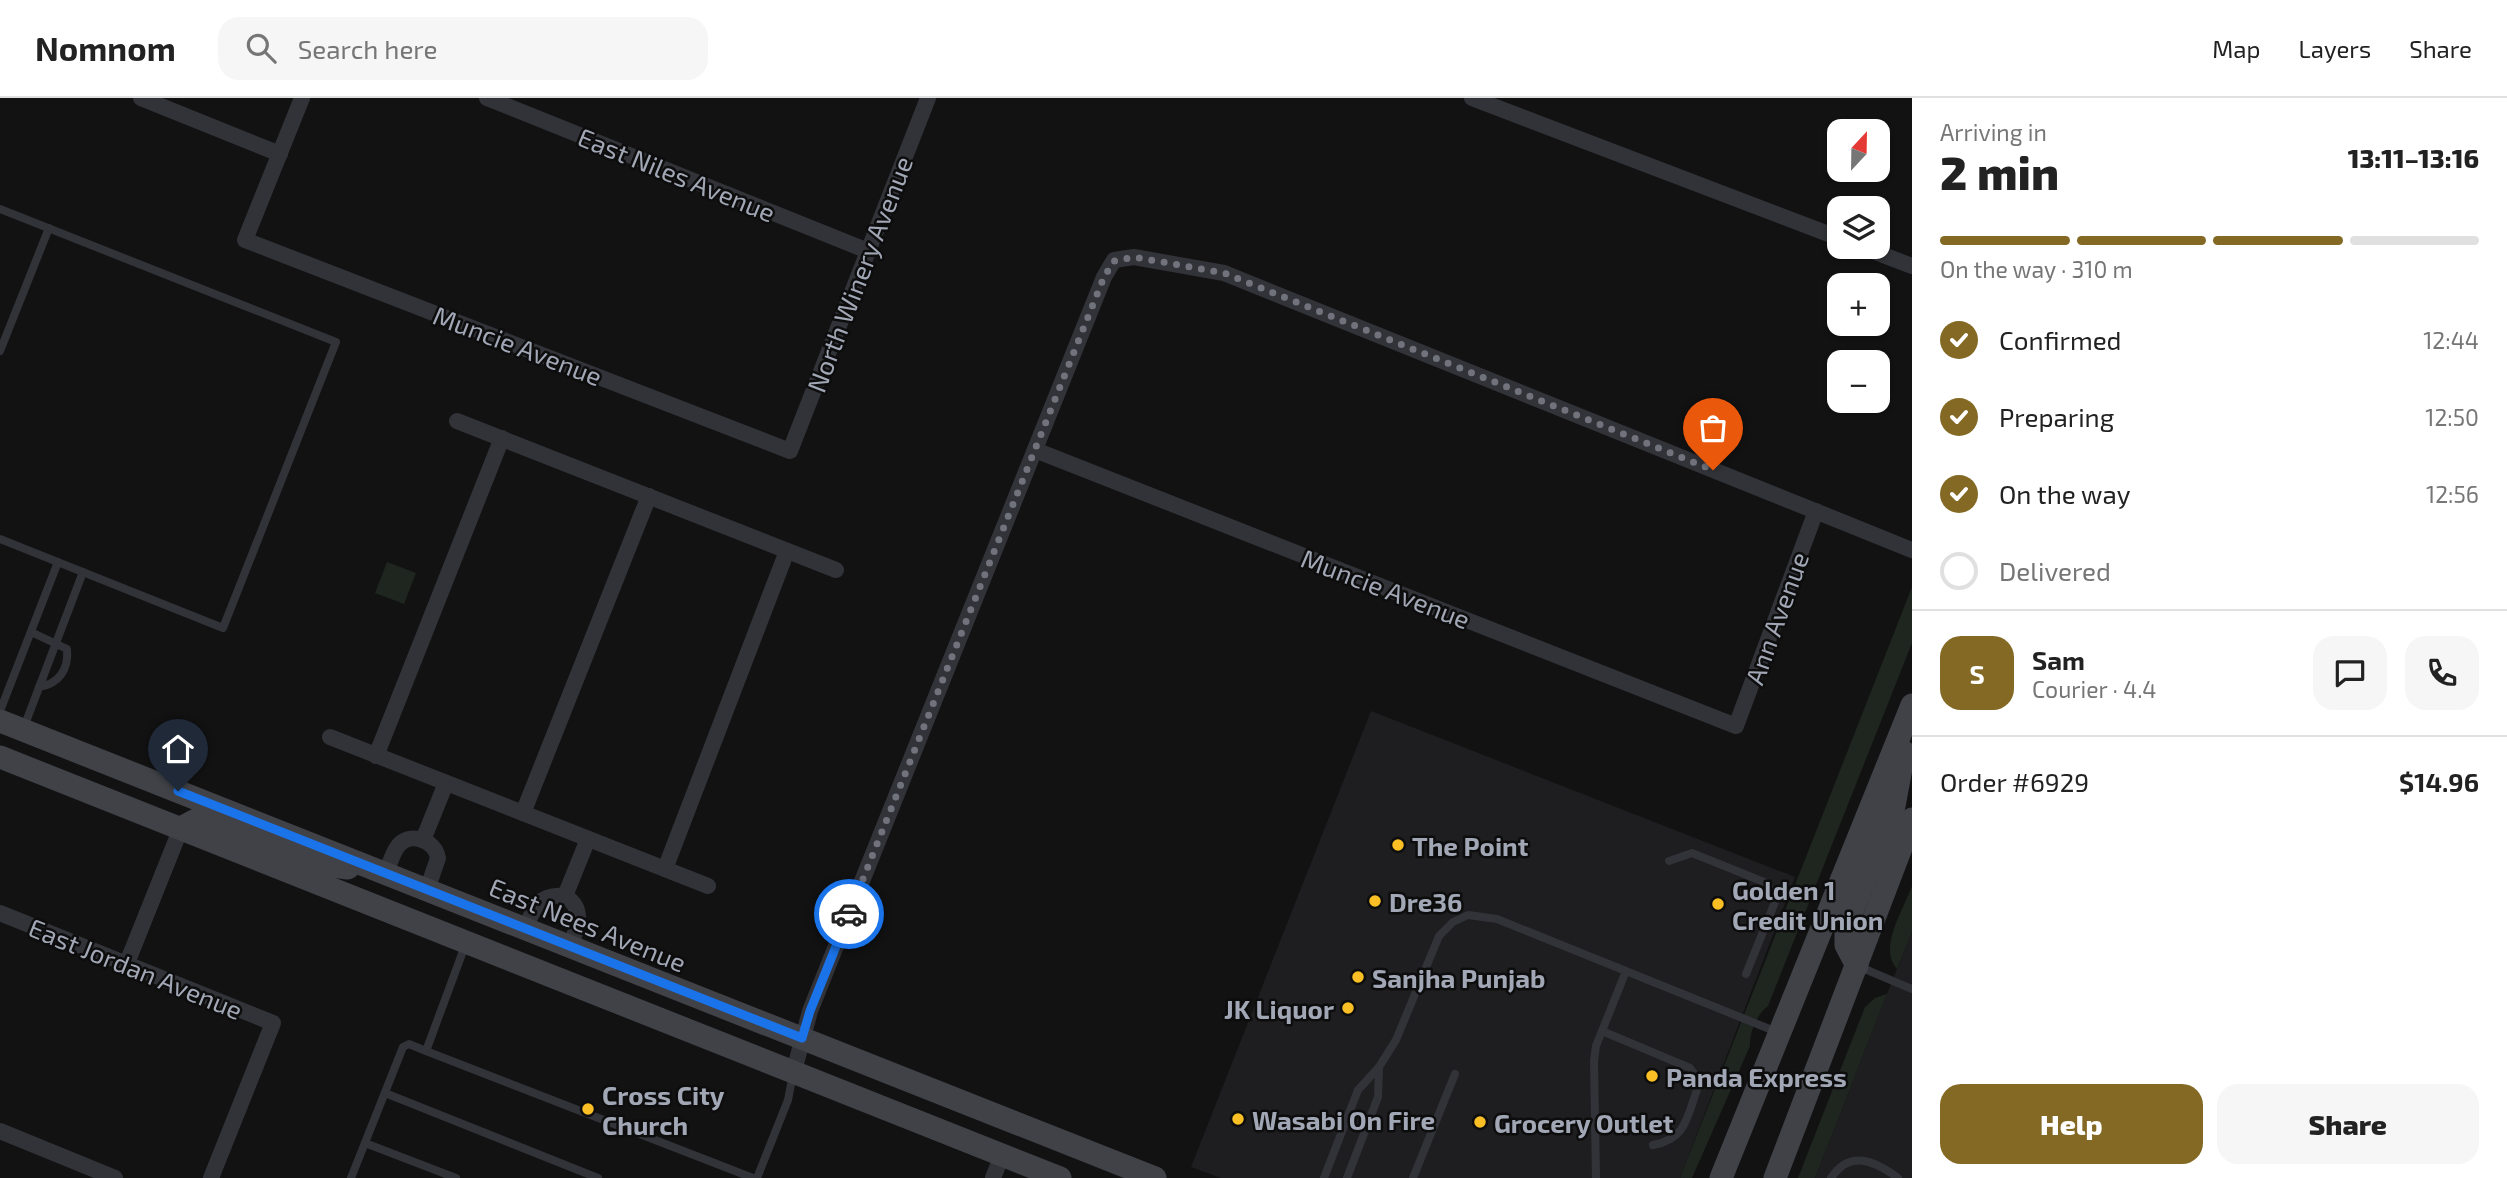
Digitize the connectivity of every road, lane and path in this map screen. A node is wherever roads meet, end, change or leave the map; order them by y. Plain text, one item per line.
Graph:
1 (141, 98) edge
2 (302, 98) edge
3 (487, 98) edge
4 (928, 98) edge
5 (1472, 98) edge
6 (280, 154) junction
7 (0, 209) edge
8 (49, 228) junction
9 (1827, 233) edge
10 (868, 251) junction
11 (1890, 258) edge
12 (1912, 266) edge
13 (0, 351) edge
14 (457, 421) dead end
15 (502, 439) junction
16 (1035, 450) junction
17 (790, 451) joint
18 (649, 496) junction
19 (1816, 511) junction
20 (0, 539) edge
21 (1912, 550) edge
22 (787, 551) junction
23 (58, 562) junction
24 (836, 570) dead end
25 (83, 572) junction
26 (32, 632) junction
27 (57, 642) junction
28 (39, 687) junction
29 (1912, 706) edge
30 (0, 711) edge
31 (0, 721) edge
32 (1736, 726) joint
33 (23, 730) junction
34 (330, 737) dead end
35 (376, 756) junction
36 (0, 757) edge
37 (446, 783) junction
38 (523, 813) junction
39 (1912, 819) edge
40 (181, 828) junction
41 (588, 839) junction
42 (423, 840) junction
43 (1669, 861) dead end
44 (665, 869) junction
45 (386, 874) junction
46 (708, 886) dead end
47 (427, 890) junction
48 (565, 896) junction
49 (0, 913) edge
50 (525, 930) junction
51 (467, 941) junction
52 (570, 947) junction
53 (127, 963) junction
54 (1857, 966) junction
55 (1626, 971) junction
56 (1746, 974) dead end
57 (1912, 989) edge
58 (1602, 1031) junction
59 (1780, 1034) junction
60 (802, 1038) junction
61 (426, 1051) junction
62 (1379, 1067) junction
63 (794, 1071) junction
64 (1455, 1074) dead end
65 (385, 1093) junction
66 (0, 1131) edge
67 (365, 1143) junction
68 (1653, 1144) dead end
69 (1013, 1165) edge
70 (116, 1178) edge
71 (211, 1178) edge
72 (351, 1178) edge
73 (456, 1178) edge
74 (598, 1178) edge
75 (755, 1178) edge
76 (993, 1178) edge
77 (1060, 1178) edge
78 (1155, 1178) edge
79 (1324, 1178) edge
80 (1347, 1178) edge
81 (1413, 1178) edge
82 (1596, 1178) edge
83 (1721, 1178) edge
84 (1775, 1178) edge
85 (1831, 1178) edge
86 (1898, 1178) edge

1 - 6 street
2 - 6 street
3 - 10 street, East Niles Avenue
4 - 10 street, North Winery Avenue
5 - 9 street
6 - 17 street, Muncie Avenue
7 - 8 lane
8 - 13 lane
8 - 25 lane
10 - 17 street, North Winery Avenue
11 - 12 street
14 - 15 street
15 - 18 street
15 - 35 street
16 - 19 street
16 - 32 street, Muncie Avenue
16 - 60 street
18 - 22 street
18 - 38 street
19 - 21 street
19 - 32 street, Ann Avenue
20 - 23 lane
22 - 24 street
22 - 44 street
23 - 25 lane
23 - 26 lane
25 - 27 lane
26 - 27 lane
26 - 30 lane
27 - 28 lane
27 - 28 lane
28 - 33 lane
29 - 54 main road
29 - 59 main road
31 - 33 main road, East Nees Avenue
33 - 45 main road, East Nees Avenue
34 - 35 street
35 - 37 street
36 - 40 main road
37 - 38 street
37 - 42 street
38 - 41 street
39 - 54 main road
40 - 45 main road
40 - 51 main road
40 - 53 street
41 - 44 street
41 - 48 street
42 - 45 street
42 - 47 street
43 - 56 lane
44 - 46 street
45 - 47 main road, East Nees Avenue
47 - 50 main road, East Nees Avenue
48 - 50 street
48 - 52 street
49 - 53 street, East Jordan Avenue
50 - 52 main road, East Nees Avenue
51 - 61 lane
51 - 63 main road
52 - 60 main road, East Nees Avenue
53 - 71 street, East Jordan Avenue
54 - 57 lane
54 - 84 main road
55 - 58 lane
55 - 59 lane
55 - 62 lane
58 - 68 lane
58 - 82 lane
59 - 83 main road
60 - 63 street
60 - 78 main road, East Nees Avenue
61 - 65 lane
61 - 75 lane
62 - 79 lane
62 - 80 lane
63 - 69 main road
63 - 75 lane
64 - 81 lane
65 - 67 lane
65 - 74 lane
66 - 70 street
67 - 72 lane
67 - 73 lane
69 - 76 street
69 - 77 main road
85 - 86 lane

